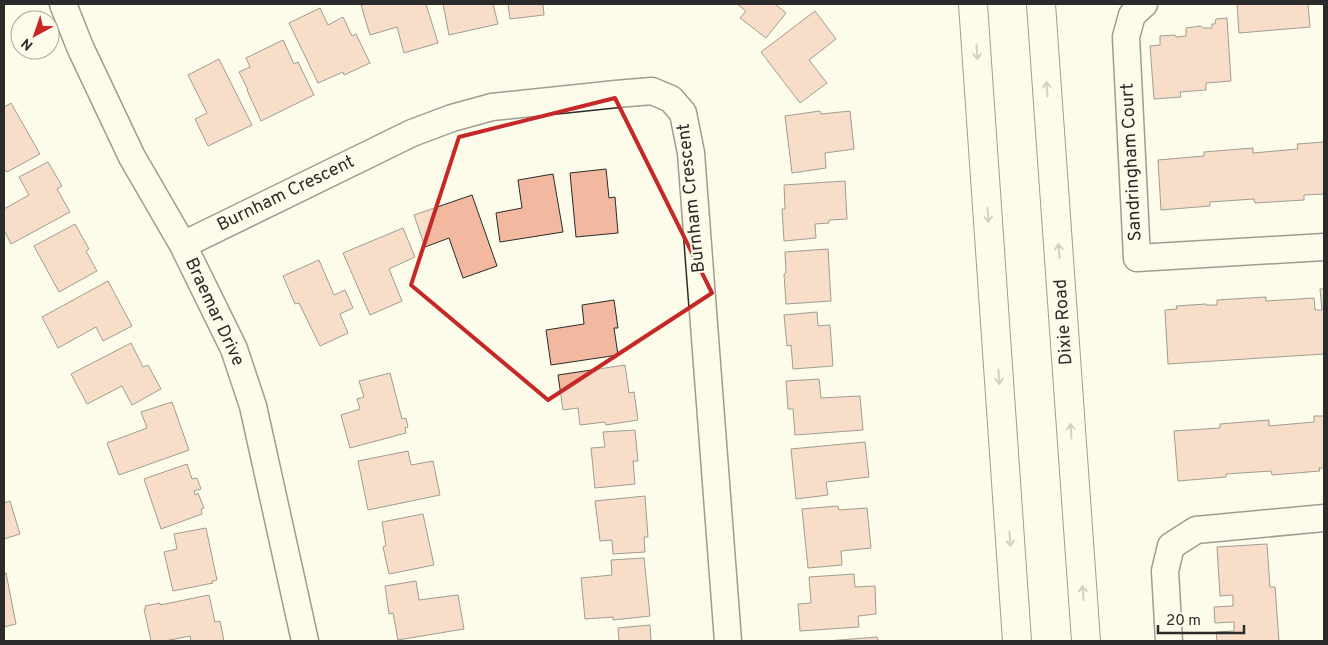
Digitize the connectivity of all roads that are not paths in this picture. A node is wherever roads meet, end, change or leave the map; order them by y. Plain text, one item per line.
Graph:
1 (63, 4) edge
2 (973, 4) edge
3 (1041, 4) edge
4 (1144, 4) edge
5 (183, 244) junction
6 (1324, 247) edge
7 (1324, 518) edge
8 (305, 641) edge
9 (728, 641) edge
10 (1016, 641) edge
11 (1086, 641) edge
12 (1170, 641) edge

1 - 5 street, Braemar Drive
2 -> 10 main road
11 -> 3 main road, Dixie Road
4 - 6 street, Sandringham Court
5 - 8 street, Braemar Drive
5 - 9 street, Burnham Crescent
7 - 12 street

